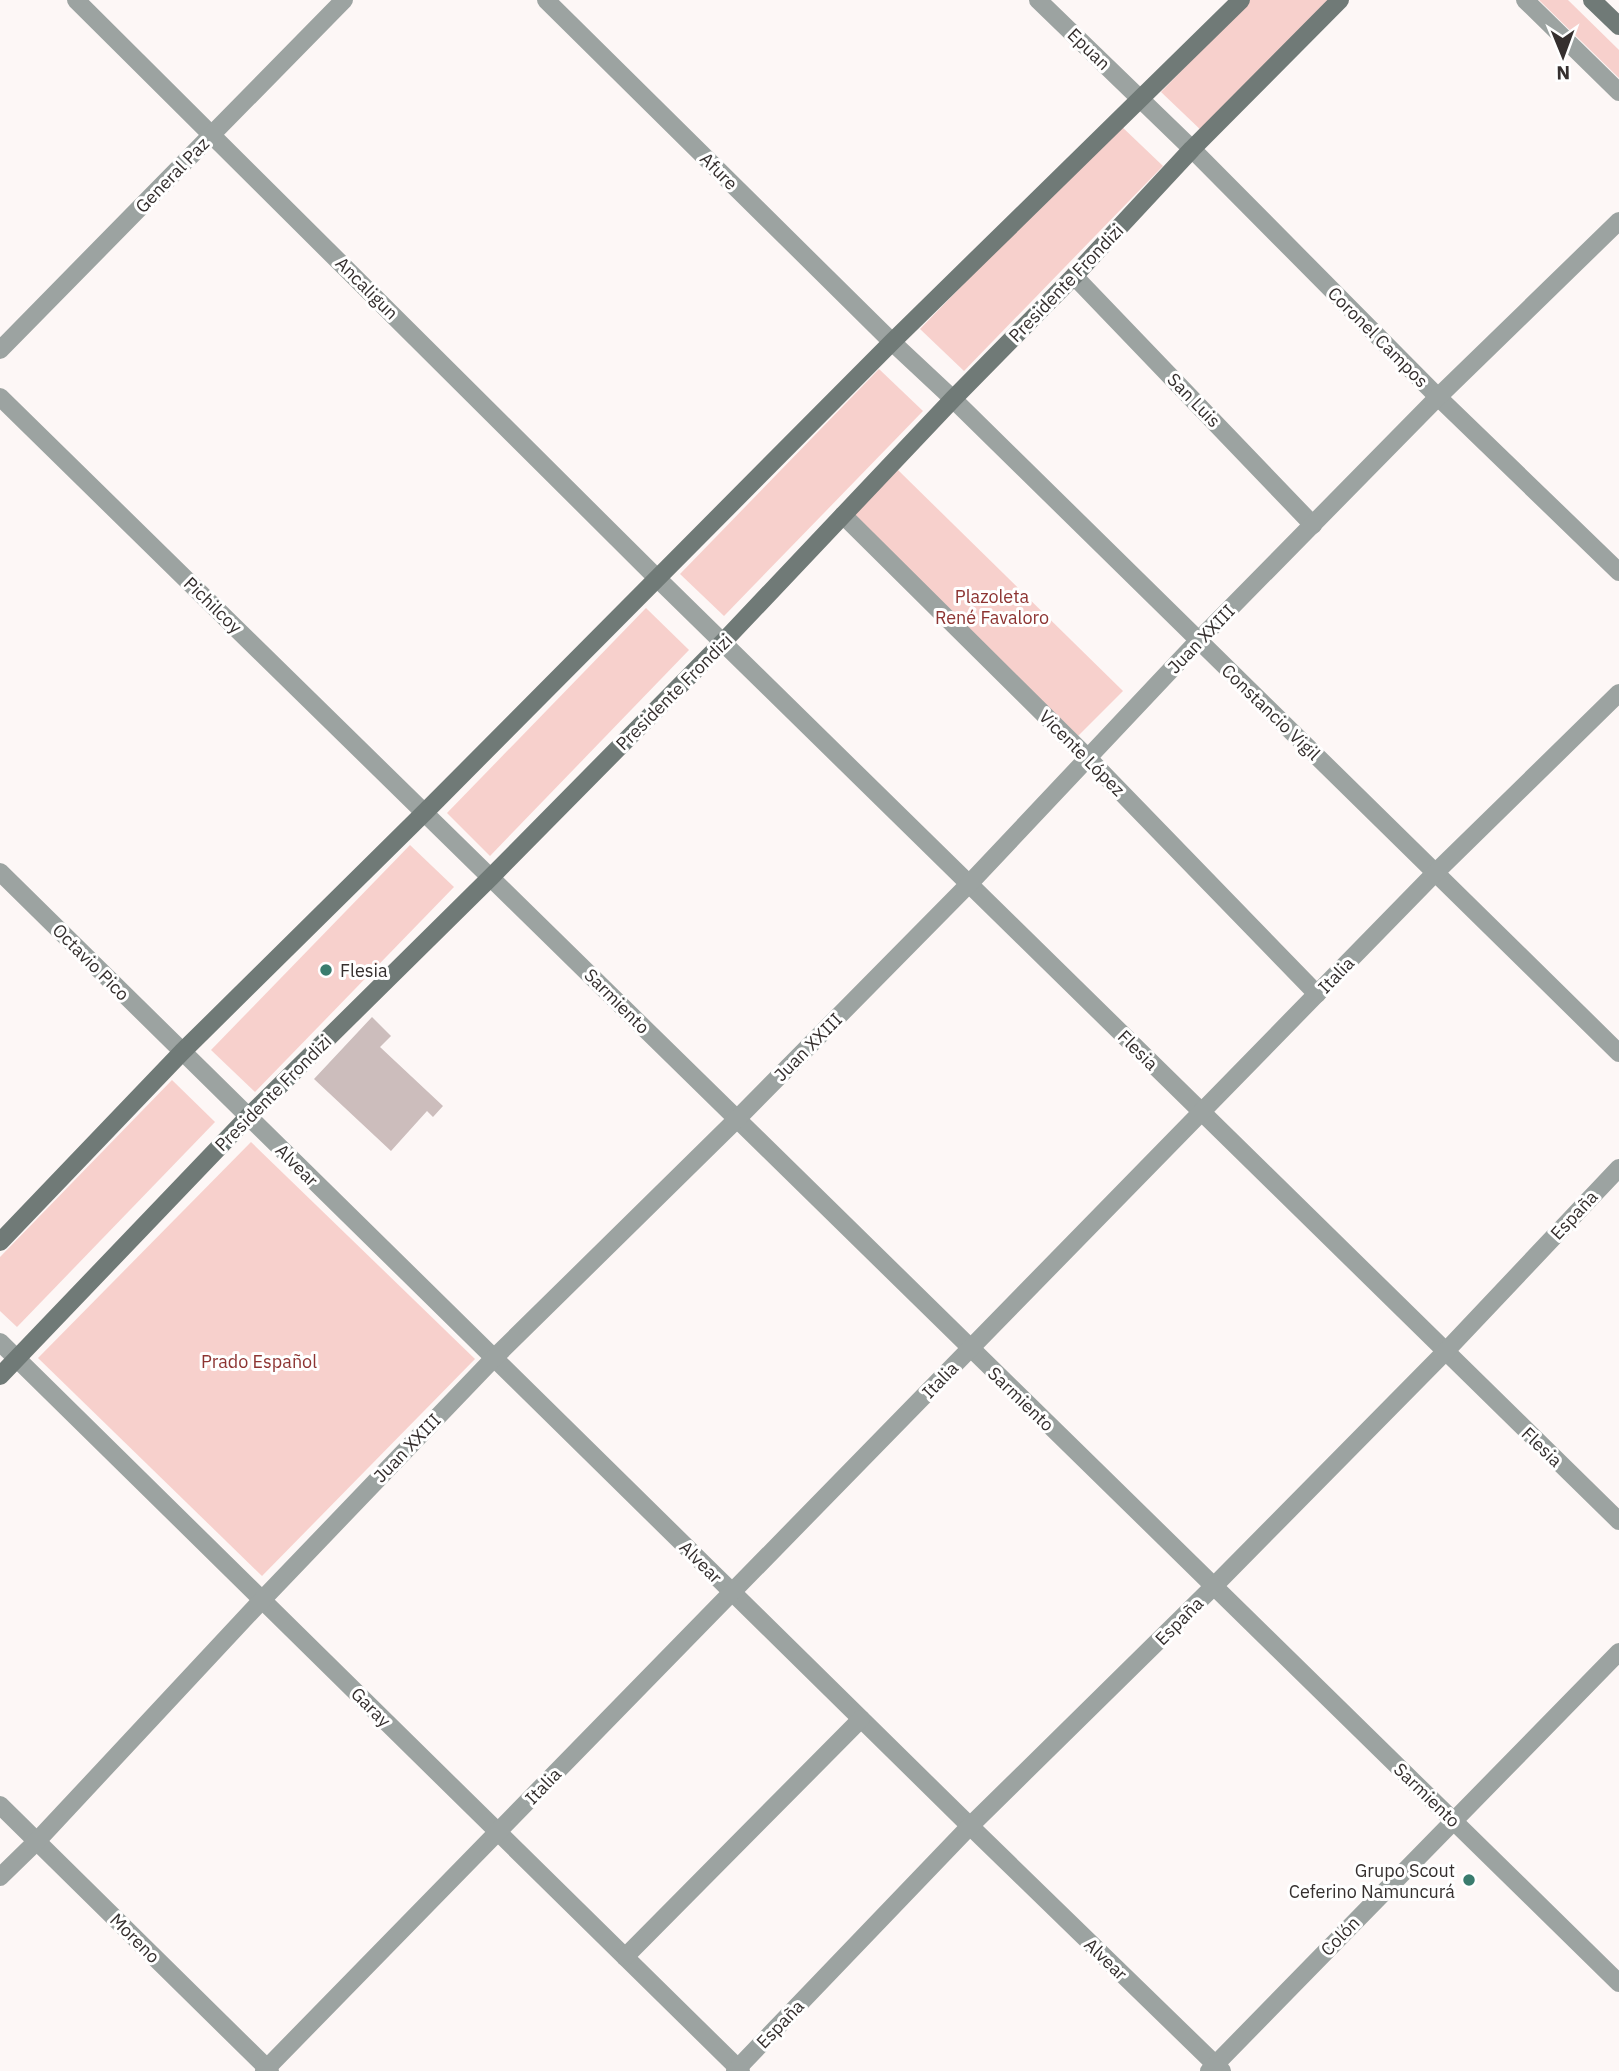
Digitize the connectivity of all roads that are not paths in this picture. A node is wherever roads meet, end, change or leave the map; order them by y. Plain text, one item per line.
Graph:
1 (76, 0) edge
2 (344, 0) edge
3 (546, 0) edge
4 (1038, 0) edge
5 (1241, 0) edge
6 (1340, 0) edge
7 (1525, 0) edge
8 (1592, 0) edge
9 (1619, 26) edge
10 (1619, 92) edge
11 (1140, 99) junction
12 (212, 134) junction
13 (1192, 149) junction
14 (1619, 221) edge
15 (1074, 276) junction
16 (892, 342) junction
17 (0, 350) edge
18 (0, 397) edge
19 (1438, 397) junction
20 (953, 399) junction
21 (843, 515) junction
22 (1313, 525) junction
23 (1619, 572) edge
24 (657, 578) junction
25 (1199, 640) junction
26 (723, 642) junction
27 (1619, 693) edge
28 (1088, 758) junction
29 (425, 812) junction
30 (0, 872) edge
31 (1436, 873) junction
32 (491, 877) junction
33 (969, 884) junction
34 (1317, 994) junction
35 (182, 1052) junction
36 (1619, 1053) edge
37 (1201, 1112) junction
38 (248, 1117) junction
39 (737, 1119) junction
40 (1619, 1168) edge
41 (0, 1242) edge
42 (0, 1342) edge
43 (971, 1349) junction
44 (1445, 1352) junction
45 (494, 1358) junction
46 (16, 1359) junction
47 (0, 1376) edge
48 (1619, 1521) edge
49 (1213, 1587) junction
50 (732, 1592) junction
51 (262, 1600) junction
52 (1619, 1652) edge
53 (861, 1719) junction
54 (0, 1805) edge
55 (1454, 1821) junction
56 (970, 1826) junction
57 (498, 1832) junction
58 (37, 1841) junction
59 (0, 1877) edge
60 (625, 1957) junction
61 (1619, 1983) edge
62 (1215, 2069) edge
63 (267, 2070) edge
64 (738, 2070) edge

1 - 12 street, Ancaligun
2 - 12 street, General Paz
3 - 16 street, Afure
4 - 11 street, Epuan
5 - 11 main road
6 - 13 main road, Presidente Frondizi
7 - 10 street
8 - 9 main road
11 - 13 street, Coronel Campos
11 - 16 main road
12 - 17 street, General Paz
12 - 24 street, Ancaligun
13 - 15 main road, Presidente Frondizi
13 - 19 street, Coronel Campos
14 - 19 street, Juan XXIII
15 - 20 main road, Presidente Frondizi
15 - 22 street, San Luis
16 - 20 street, Constancio Vigil
16 - 24 main road
18 - 29 street, Pichilcoy
19 - 22 street, Juan XXIII
19 - 23 street, Coronel Campos
20 - 21 main road, Presidente Frondizi
20 - 25 street, Constancio Vigil
21 - 26 main road, Presidente Frondizi
21 - 28 street, Vicente López
22 - 25 street, Juan XXIII
24 - 26 street, Flesia
24 - 29 main road
25 - 28 street, Juan XXIII
25 - 31 street, Constancio Vigil
26 - 32 main road, Presidente Frondizi
26 - 33 street, Flesia
27 - 31 street, Italia
28 - 33 street, Juan XXIII
28 - 34 street, Vicente López
29 - 32 street, Sarmiento
29 - 35 main road
30 - 35 street, Octavio Pico
31 - 34 street, Italia
31 - 36 street, Constancio Vigil
32 - 38 main road, Presidente Frondizi
32 - 39 street, Sarmiento
33 - 37 street, Flesia
33 - 39 street, Juan XXIII
34 - 37 street, Italia
35 - 38 street, Alvear
35 - 41 main road
37 - 43 street, Italia
37 - 44 street, Flesia
38 - 45 street, Alvear
38 - 46 main road, Presidente Frondizi
39 - 43 street, Sarmiento
39 - 45 street, Juan XXIII
40 - 44 street, España
42 - 46 street, Garay
43 - 49 street, Sarmiento
43 - 50 street, Italia
44 - 48 street, Flesia
44 - 49 street, España
45 - 50 street, Alvear
45 - 51 street, Juan XXIII
46 - 47 main road, Presidente Frondizi
46 - 51 street, Garay
49 - 55 street, Sarmiento
49 - 56 street, España
50 - 53 street, Alvear
50 - 57 street, Italia
51 - 57 street, Garay
51 - 58 street, Juan XXIII
52 - 55 street, Colón
53 - 56 street, Alvear
53 - 60 street
54 - 58 street, Moreno
55 - 61 street, Sarmiento
55 - 62 street, Colón
56 - 62 street, Alvear
56 - 64 street, España
57 - 60 street, Garay
57 - 63 street, Italia
58 - 59 street, Juan XXIII
58 - 63 street, Moreno
60 - 64 street, Garay

